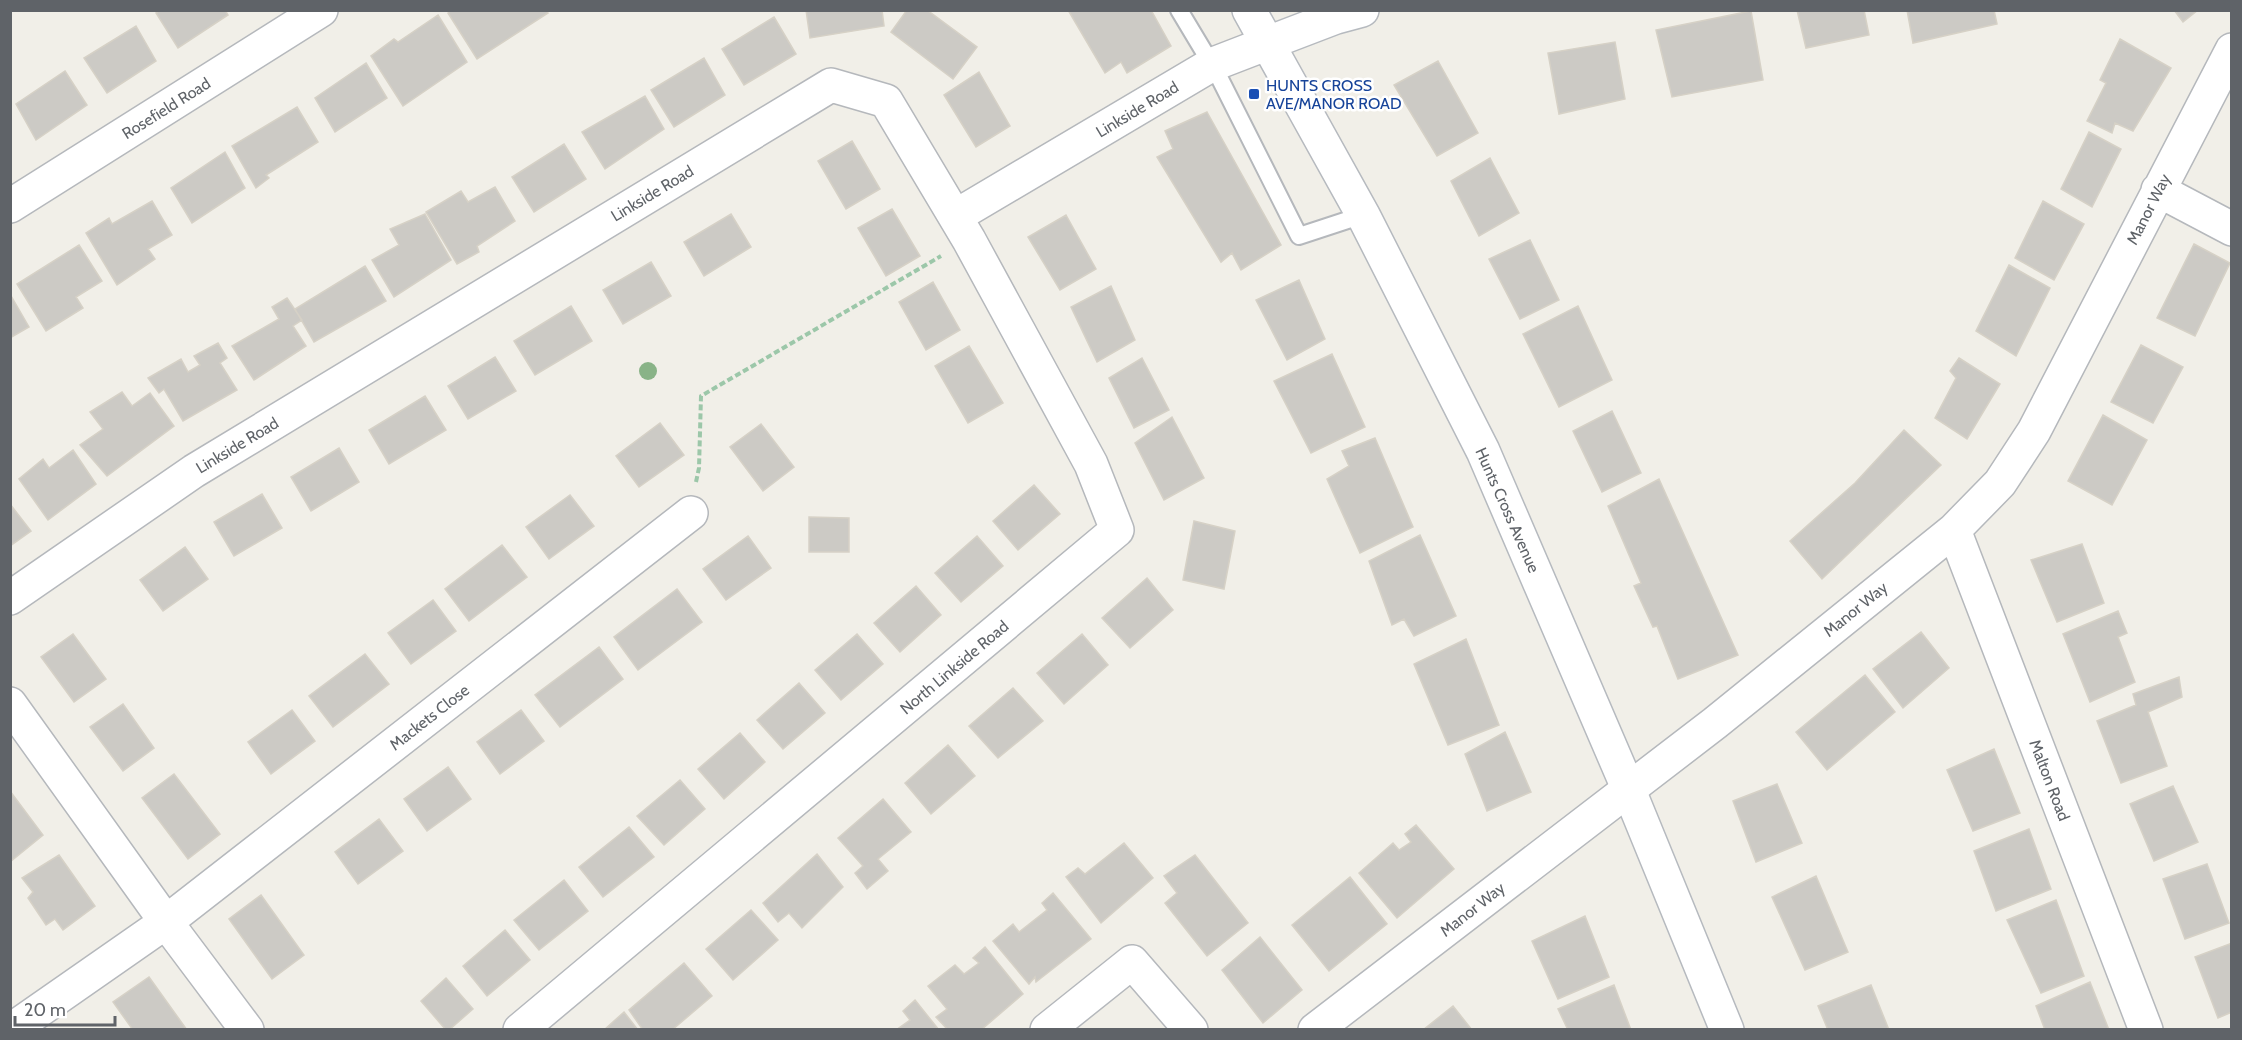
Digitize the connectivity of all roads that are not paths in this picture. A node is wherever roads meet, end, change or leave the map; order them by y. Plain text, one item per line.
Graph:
1 (321, 10) edge
2 (1179, 10) edge
3 (1248, 10) edge
4 (1362, 10) edge
5 (1268, 43) junction
6 (2232, 50) edge
7 (1211, 65) junction
8 (2158, 190) junction
9 (10, 206) edge
10 (1363, 215) junction
11 (963, 228) junction
12 (2232, 229) edge
13 (691, 513) road end
14 (1954, 530) junction
15 (10, 597) edge
16 (10, 704) edge
17 (1628, 788) junction
18 (166, 922) junction
19 (11, 1029) edge
20 (247, 1029) edge
21 (520, 1029) edge
22 (1047, 1029) edge
23 (1191, 1029) edge
24 (1315, 1029) edge
25 (1727, 1029) edge
26 (2146, 1029) edge

1 - 9 street, Rosefield Road
2 - 7 lane
3 - 5 street, Hunts Cross Avenue
4 - 5 street, Linkside Road
5 - 7 street, Linkside Road
5 - 10 street, Hunts Cross Avenue
6 - 8 street, Manor Way
7 - 10 lane
7 - 11 street, Linkside Road
8 - 12 street
8 - 14 street, Manor Way
10 - 17 street, Hunts Cross Avenue
11 - 15 street, Linkside Road
11 - 21 street, North Linkside Road
13 - 18 street, Mackets Close
14 - 17 street, Manor Way
14 - 26 street, Malton Road
16 - 18 street
17 - 24 street, Manor Way
17 - 25 street, Hunts Cross Avenue
18 - 19 street
18 - 20 street
22 - 23 street

